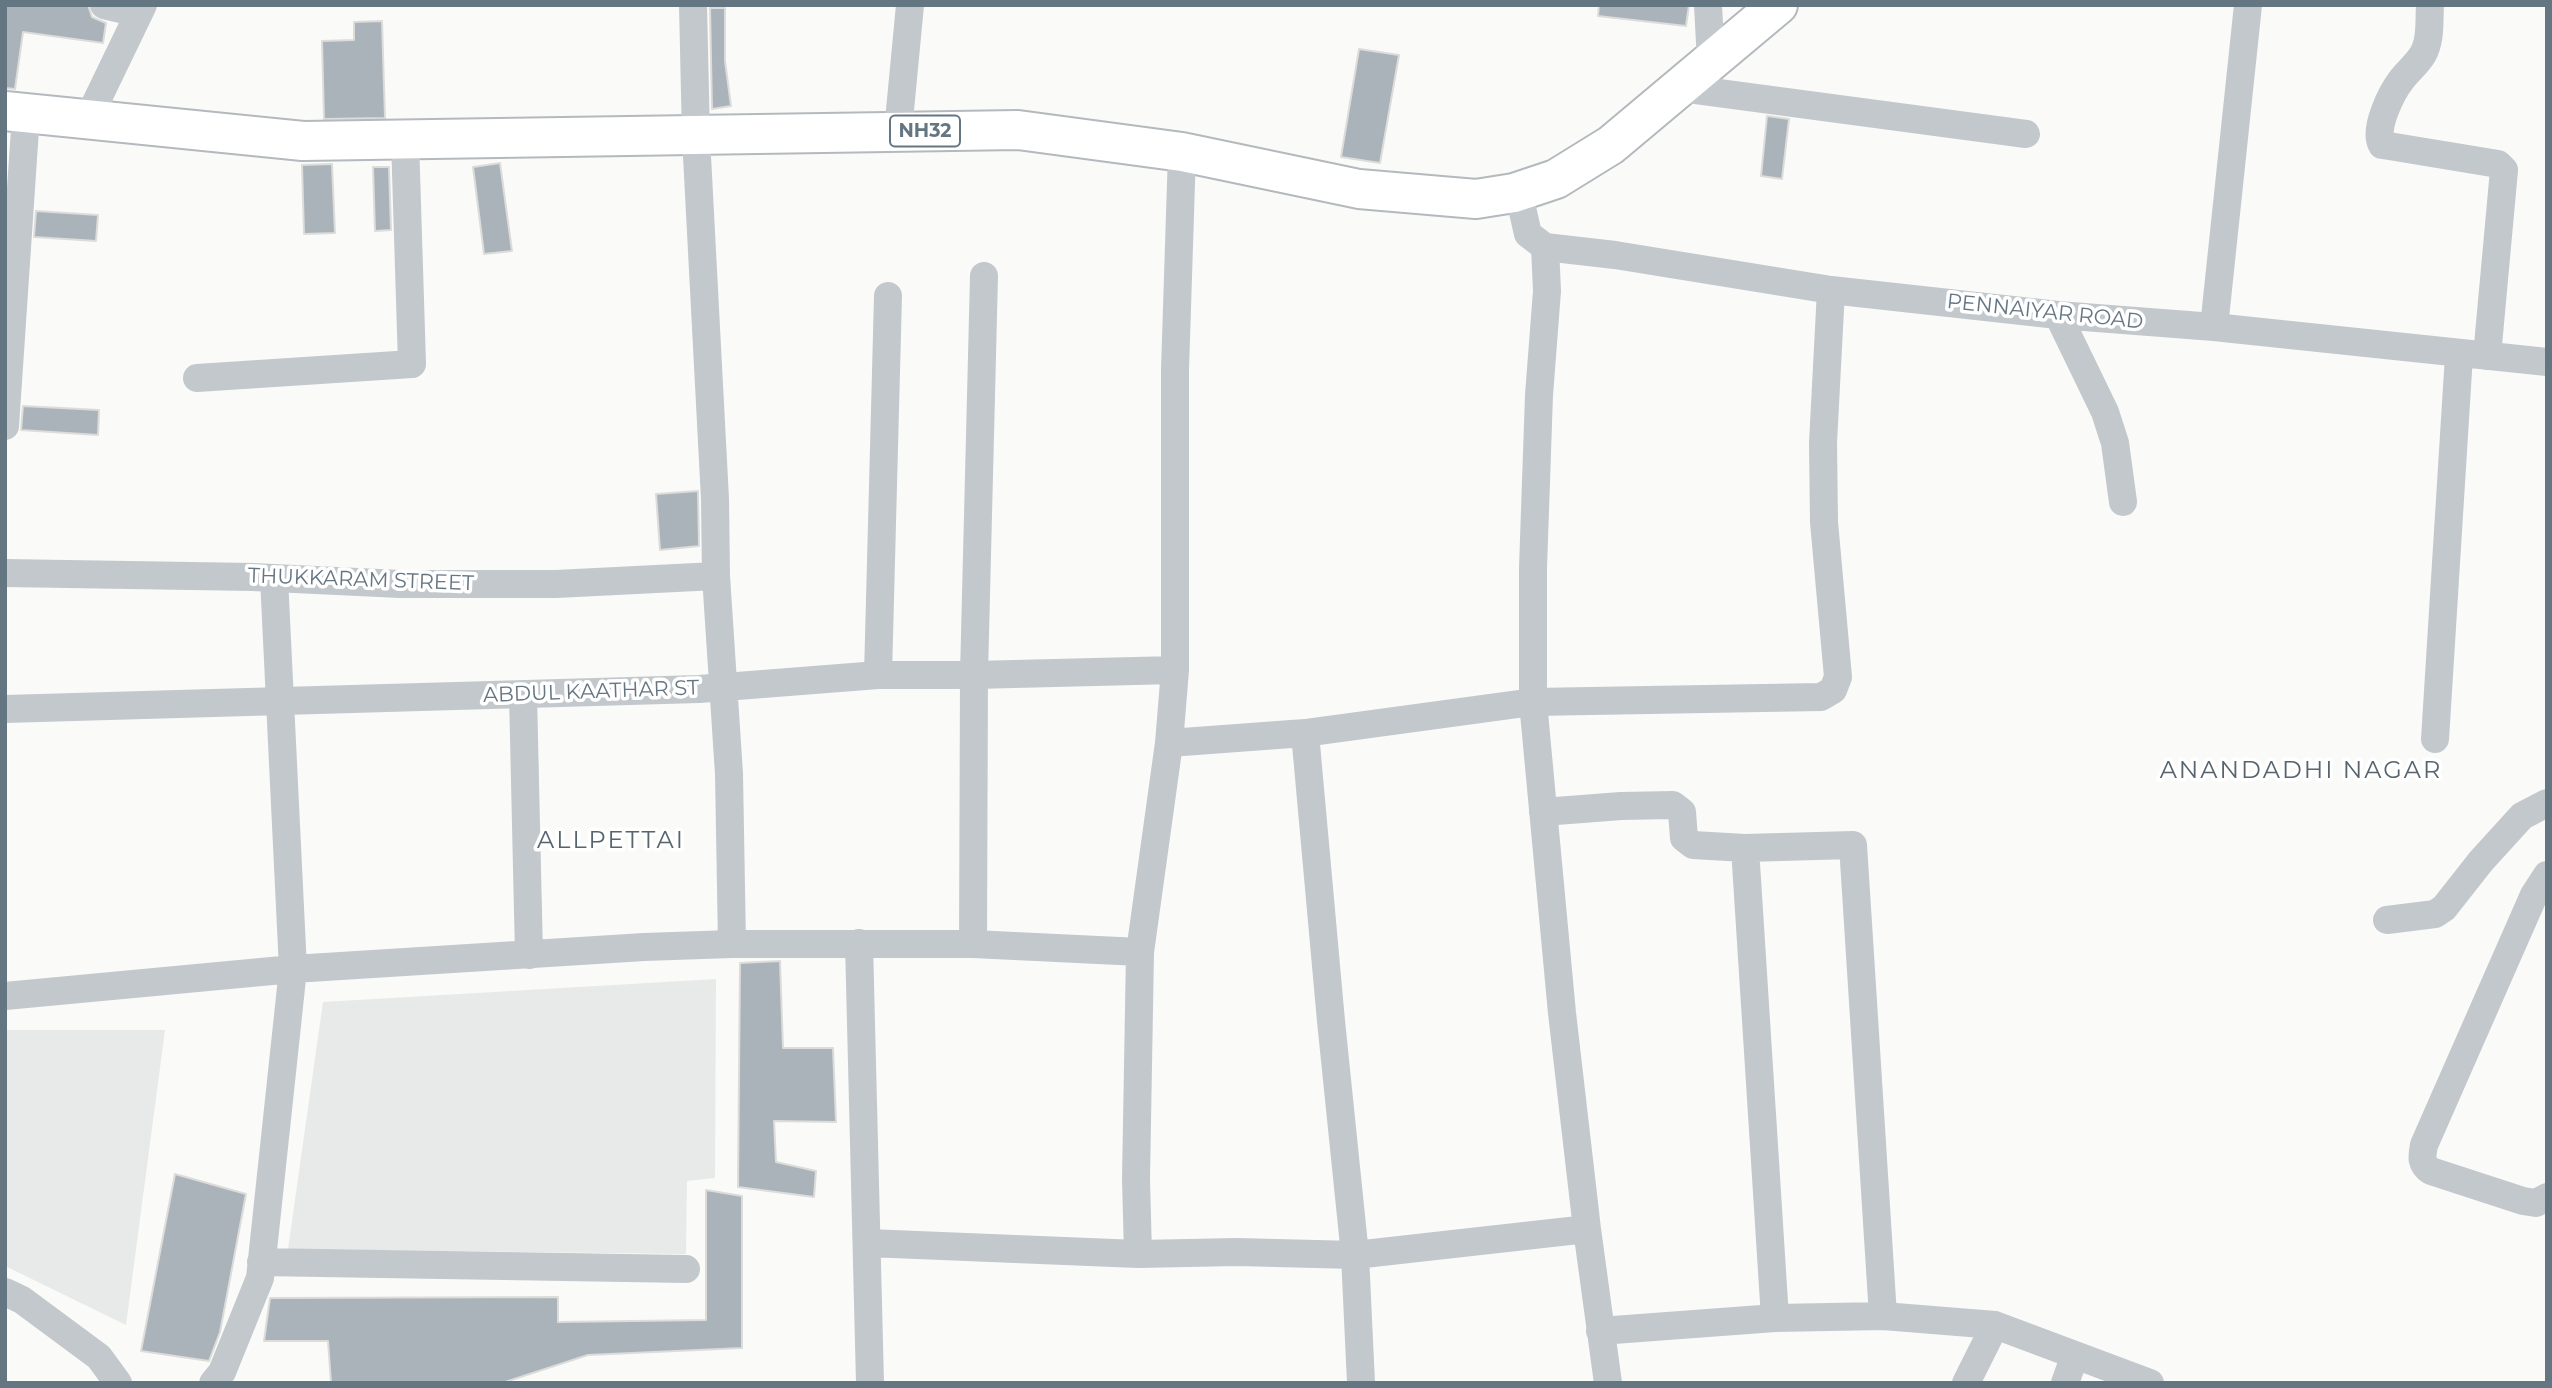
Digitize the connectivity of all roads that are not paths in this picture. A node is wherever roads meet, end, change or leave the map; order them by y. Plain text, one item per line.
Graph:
1 (104, 5) edge
2 (693, 5) edge
3 (910, 5) edge
4 (1708, 5) edge
5 (1778, 5) edge
6 (2248, 5) edge
7 (2430, 5) edge
8 (140, 9) edge
9 (1711, 62) junction
10 (1681, 88) junction
11 (16, 113) edge
12 (87, 121) junction
13 (898, 131) junction
14 (2026, 134) dead end
15 (696, 137) junction
16 (405, 139) junction
17 (1182, 152) junction
18 (1521, 190) junction
19 (1476, 199) junction
20 (1537, 240) junction
21 (984, 276) dead end
22 (1831, 290) junction
23 (888, 296) dead end
24 (2057, 315) junction
25 (2214, 327) junction
26 (2459, 355) junction
27 (2487, 356) junction
28 (2547, 362) edge
29 (197, 377) dead end
30 (5, 426) edge
31 (2123, 502) dead end
32 (5, 573) edge
33 (716, 576) junction
34 (274, 578) junction
35 (1175, 670) junction
36 (878, 675) junction
37 (974, 675) junction
38 (725, 688) junction
39 (523, 694) junction
40 (281, 700) junction
41 (1533, 702) junction
42 (5, 709) edge
43 (1305, 733) junction
44 (2435, 739) dead end
45 (1169, 743) junction
46 (2547, 803) edge
47 (1542, 812) junction
48 (1745, 848) junction
49 (2547, 875) edge
50 (2387, 920) dead end
51 (859, 943) junction
52 (732, 944) junction
53 (973, 944) junction
54 (1140, 952) junction
55 (529, 955) junction
56 (293, 969) junction
57 (5, 996) edge
58 (2547, 1197) edge
59 (1587, 1229) junction
60 (868, 1243) junction
61 (1138, 1254) junction
62 (1355, 1255) junction
63 (261, 1262) junction
64 (686, 1269) dead end
65 (5, 1292) edge
66 (1883, 1315) junction
67 (1775, 1318) junction
68 (1995, 1325) junction
69 (1600, 1331) junction
70 (2075, 1355) junction
71 (117, 1383) edge
72 (213, 1383) edge
73 (870, 1383) edge
74 (1361, 1383) edge
75 (1608, 1383) edge
76 (1966, 1383) edge
77 (2065, 1383) edge
78 (2150, 1383) edge

1 - 8 street
2 - 15 street
3 - 13 street
4 - 9 street
5 - 9 highway, NH32
6 - 25 street
7 - 27 street
8 - 12 street
9 - 10 highway, NH32
10 - 14 street
10 - 18 highway, NH32
11 - 12 highway, NH32
11 - 30 street
12 - 16 highway, NH32
13 - 15 highway, NH32
13 - 17 highway, NH32
15 - 16 highway, NH32
15 - 33 street
16 - 29 street
17 - 19 highway, NH32
17 - 35 street
18 - 19 highway, NH32
18 - 20 street
19 - 20 street
20 - 22 street, PENNAIYAR ROAD
20 - 41 street
21 - 37 street
22 - 24 street, PENNAIYAR ROAD
22 - 41 street
23 - 36 street
24 - 25 street, PENNAIYAR ROAD
24 - 31 street
25 - 26 street, PENNAIYAR ROAD
26 - 27 street, PENNAIYAR ROAD
26 - 44 street
27 - 28 street, PENNAIYAR ROAD
32 - 34 street, THUKKARAM STREET
33 - 34 street, THUKKARAM STREET
33 - 38 street
34 - 40 street
35 - 37 street, ABDUL KAATHAR ST
35 - 45 street
36 - 37 street, ABDUL KAATHAR ST
36 - 38 street, ABDUL KAATHAR ST
37 - 53 street
38 - 39 street, ABDUL KAATHAR ST
38 - 52 street
39 - 40 street, ABDUL KAATHAR ST
39 - 55 street
40 - 42 street, ABDUL KAATHAR ST
40 - 56 street
41 - 43 street
41 - 47 street
43 - 45 street
43 - 62 street
45 - 54 street
46 - 50 street
47 - 48 street
47 - 59 street
48 - 66 street
48 - 67 street
49 - 58 street
51 - 52 street
51 - 53 street
51 - 60 street
52 - 55 street
53 - 54 street
54 - 61 street
55 - 56 street
56 - 57 street
56 - 63 street
59 - 62 street
59 - 69 street
60 - 61 street
60 - 73 street
61 - 62 street
62 - 74 street
63 - 64 street
63 - 72 street
65 - 71 street
66 - 67 street
66 - 68 street
67 - 69 street
68 - 70 street
68 - 76 street
69 - 75 street
70 - 77 street
70 - 78 street

